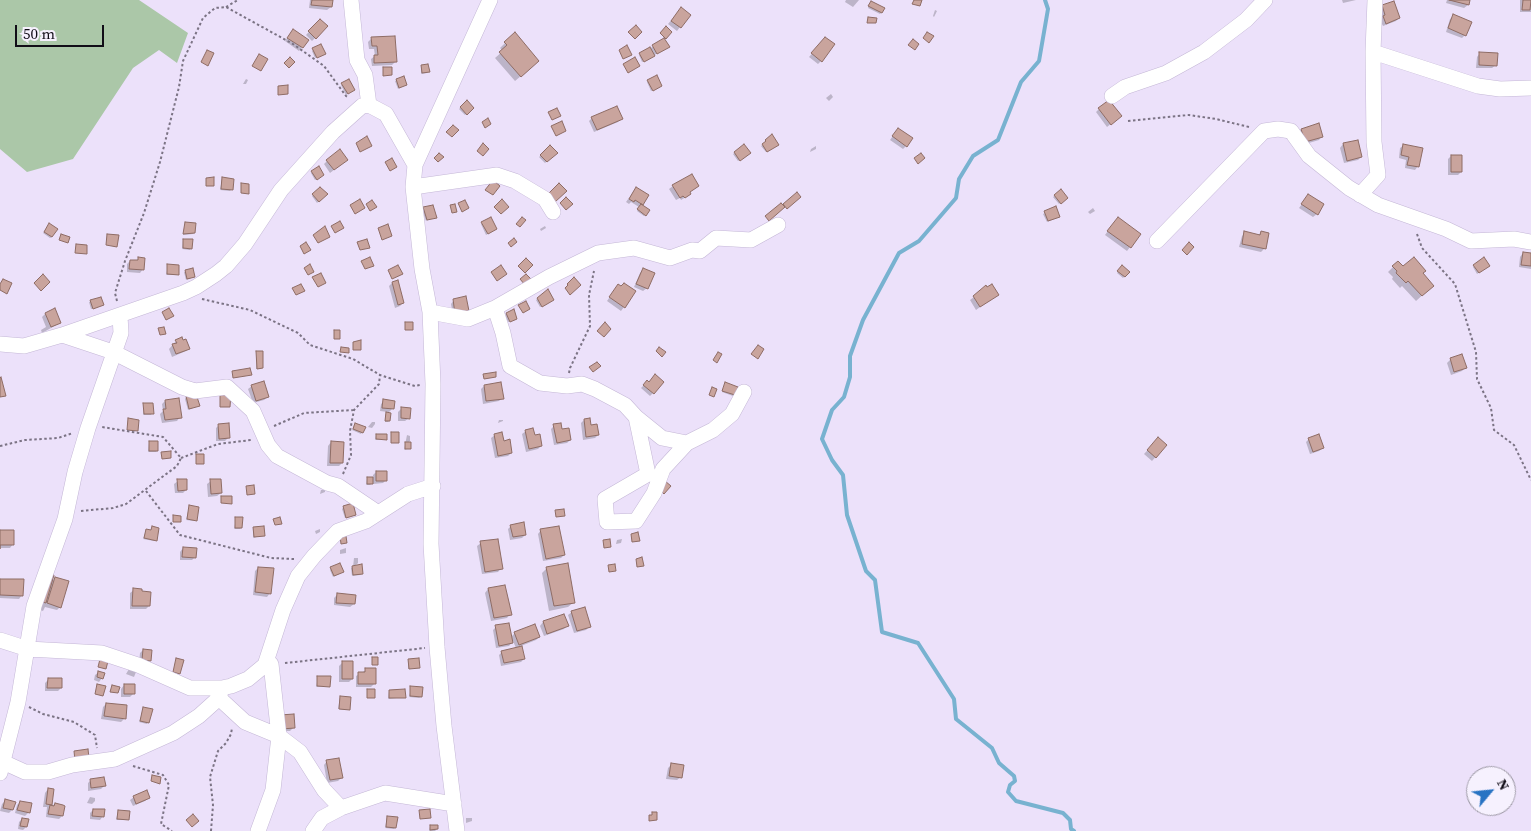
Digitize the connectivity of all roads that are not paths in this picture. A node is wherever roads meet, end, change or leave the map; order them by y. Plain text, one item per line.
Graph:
1 (351, 0) edge
2 (490, 0) edge
3 (1265, 0) edge
4 (1375, 0) edge
5 (1373, 52) junction
6 (1531, 88) edge
7 (1112, 96) dead end
8 (366, 105) junction
9 (415, 165) junction
10 (413, 187) junction
11 (1360, 195) junction
12 (553, 212) dead end
13 (778, 224) dead end
14 (1157, 241) dead end
15 (1531, 242) edge
16 (495, 308) junction
17 (430, 312) junction
18 (120, 316) junction
19 (62, 335) junction
20 (0, 344) edge
21 (114, 352) junction
22 (744, 392) dead end
23 (636, 417) junction
24 (687, 443) junction
25 (648, 474) junction
26 (433, 486) junction
27 (654, 493) junction
28 (378, 514) junction
29 (0, 640) edge
30 (28, 649) junction
31 (272, 664) road end
32 (220, 693) junction
33 (279, 736) junction
34 (1, 767) edge
35 (454, 804) junction
36 (341, 808) junction
37 (258, 831) edge
38 (313, 831) edge
39 (457, 831) edge

1 - 8 street
2 - 9 street
3 - 7 street
4 - 5 street
5 - 6 street
5 - 11 street
8 - 9 street
8 - 18 street
9 - 10 street
10 - 12 street
10 - 17 street
11 - 14 street
11 - 15 street
13 - 16 street
16 - 17 street
16 - 23 street
17 - 26 street
18 - 19 street
18 - 21 street
19 - 20 street
19 - 21 street
21 - 28 street
21 - 30 street
22 - 24 street
23 - 24 street
23 - 25 street
24 - 27 street
25 - 27 street
25 - 27 street
26 - 28 street
26 - 35 street
28 - 32 street
29 - 30 street
30 - 32 street
30 - 34 street
31 - 33 street
32 - 33 street
32 - 34 street
33 - 36 street
33 - 37 street
35 - 36 street
35 - 39 street
36 - 38 street

